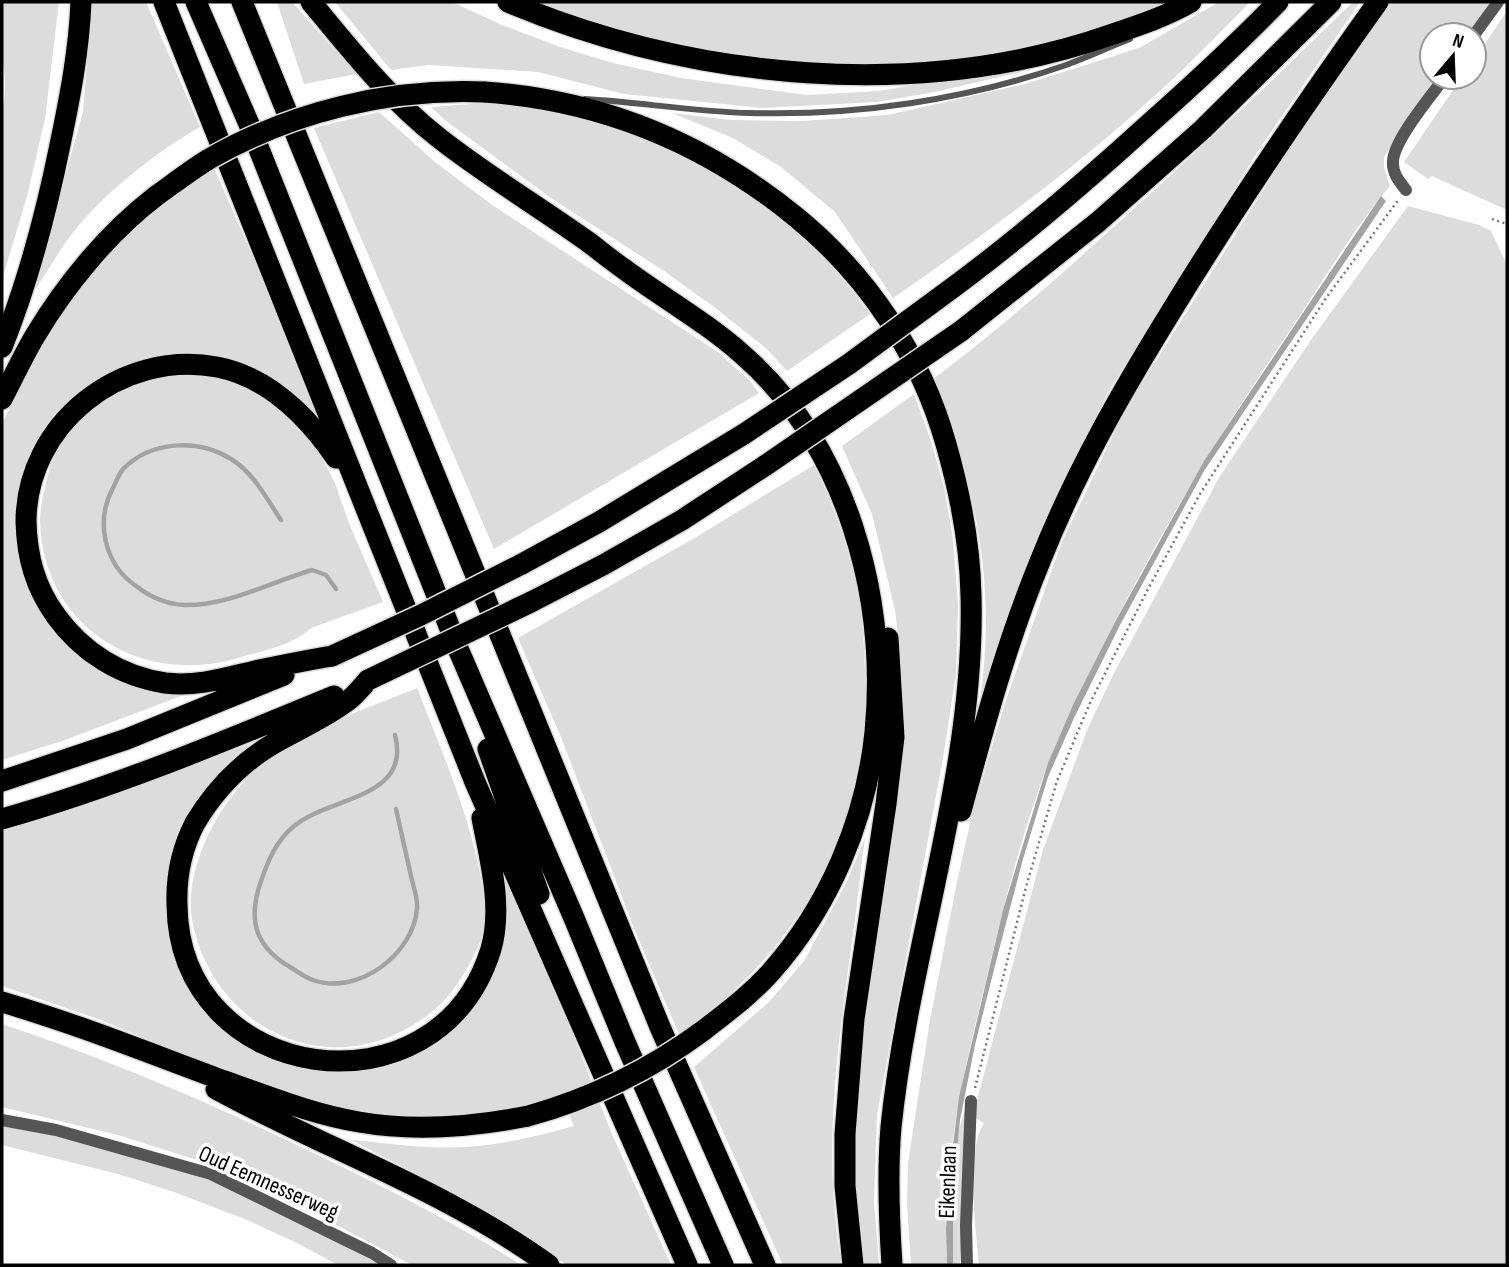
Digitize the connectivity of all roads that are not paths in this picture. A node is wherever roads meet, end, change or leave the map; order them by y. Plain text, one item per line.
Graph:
1 (81, 2) edge
2 (164, 2) edge
3 (196, 2) edge
4 (242, 2) edge
5 (311, 2) edge
6 (508, 2) edge
7 (1278, 2) edge
8 (1331, 2) edge
9 (1377, 2) edge
10 (1498, 2) edge
11 (1184, 6) edge
12 (1484, 21) edge
13 (1144, 33) dead end
14 (1132, 38) dead end
15 (1434, 91) edge
16 (515, 94) junction
17 (1406, 190) road end
18 (586, 240) junction
19 (2, 347) edge
20 (2, 399) edge
21 (357, 488) junction
22 (459, 651) junction
23 (332, 656) junction
24 (347, 695) junction
25 (2, 781) edge
26 (475, 782) junction
27 (2, 819) edge
28 (930, 903) junction
29 (2, 1002) edge
30 (153, 1054) junction
31 (601, 1067) junction
32 (971, 1101) road end
33 (2, 1120) edge
34 (391, 1265) edge
35 (550, 1265) edge
36 (688, 1265) edge
37 (723, 1265) edge
38 (765, 1265) edge
39 (853, 1265) edge
40 (892, 1265) edge
41 (967, 1265) edge

1 - 19 highway
2 - 21 highway
3 - 22 highway
4 - 38 highway
5 - 18 highway
6 - 11 highway
7 - 23 highway, bridge
8 - 24 highway, bridge
9 - 28 highway
10 - 12 street
11 - 13 lane
14 - 16 lane
15 - 17 street
16 - 20 highway, bridge
16 - 28 highway
18 - 30 highway, bridge
18 - 39 highway
21 - 23 highway
21 - 26 highway
22 - 31 highway
22 - 37 highway
23 - 25 highway
24 - 26 highway
24 - 27 highway
26 - 31 highway
28 - 40 highway
29 - 30 highway
30 - 35 highway
31 - 36 highway
32 - 41 street, Eikenlaan
33 - 34 street, Oud Eemnesserweg

